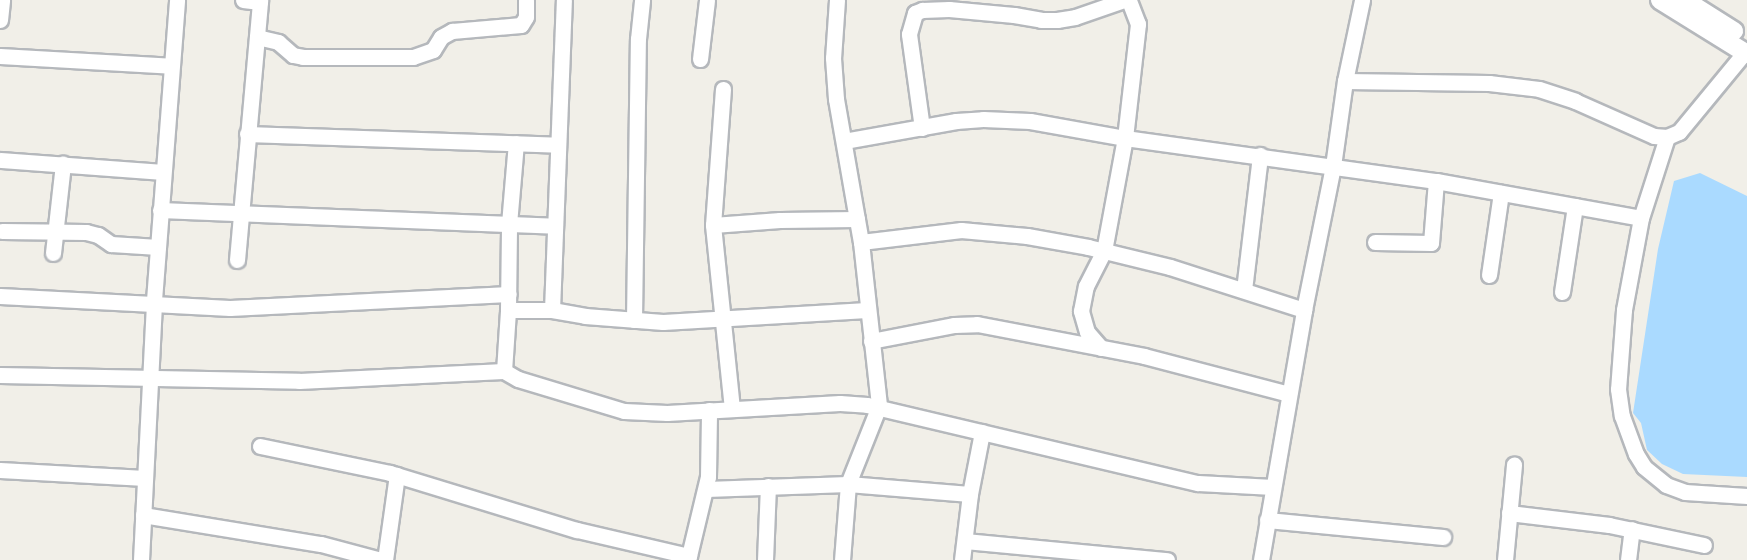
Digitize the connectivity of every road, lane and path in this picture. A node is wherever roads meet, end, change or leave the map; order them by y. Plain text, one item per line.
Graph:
1 (2, 0) edge
2 (177, 0) edge
3 (243, 0) edge
4 (526, 0) edge
5 (564, 0) edge
6 (642, 0) edge
7 (706, 0) edge
8 (837, 0) edge
9 (1124, 0) edge
10 (1129, 0) edge
11 (1362, 0) edge
12 (1660, 0) edge
13 (1685, 0) edge
14 (260, 1) edge
15 (0, 20) edge
16 (257, 37) junction
17 (1746, 48) edge
18 (0, 56) edge
19 (700, 59) dead end
20 (171, 66) junction
21 (1345, 81) junction
22 (723, 89) dead end
23 (922, 128) junction
24 (247, 134) junction
25 (1125, 138) junction
26 (1667, 138) junction
27 (844, 141) junction
28 (516, 143) junction
29 (558, 145) junction
30 (1260, 155) junction
31 (0, 160) edge
32 (63, 164) junction
33 (1333, 166) junction
34 (163, 172) junction
35 (1436, 181) junction
36 (1501, 193) junction
37 (1575, 206) junction
38 (160, 210) junction
39 (240, 212) junction
40 (1641, 218) junction
41 (857, 219) junction
42 (509, 224) junction
43 (713, 225) junction
44 (555, 226) junction
45 (2, 231) dead end
46 (55, 231) junction
47 (861, 242) junction
48 (1375, 242) dead end
49 (158, 247) junction
50 (1104, 250) junction
51 (53, 253) dead end
52 (237, 260) dead end
53 (1490, 275) dead end
54 (1244, 290) junction
55 (1562, 292) dead end
56 (508, 294) junction
57 (0, 296) edge
58 (154, 302) junction
59 (508, 310) junction
60 (552, 310) junction
61 (867, 310) junction
62 (1304, 310) junction
63 (634, 320) junction
64 (722, 320) junction
65 (871, 341) junction
66 (1101, 348) junction
67 (504, 371) junction
68 (0, 375) edge
69 (150, 379) junction
70 (1289, 394) junction
71 (879, 406) junction
72 (732, 408) junction
73 (709, 410) junction
74 (982, 432) junction
75 (260, 447) dead end
76 (1514, 464) dead end
77 (0, 470) edge
78 (397, 475) junction
79 (145, 478) junction
80 (848, 484) junction
81 (768, 486) junction
82 (1273, 487) junction
83 (706, 489) junction
84 (970, 494) junction
85 (1747, 496) edge
86 (1509, 513) junction
87 (143, 515) junction
88 (1267, 520) junction
89 (1632, 529) junction
90 (1443, 537) dead end
91 (965, 541) junction
92 (1704, 545) dead end
93 (689, 558) edge
94 (141, 560) edge
95 (381, 560) edge
96 (385, 560) edge
97 (765, 560) edge
98 (842, 560) edge
99 (962, 560) edge
100 (1167, 560) edge
101 (1261, 560) edge
102 (1505, 560) edge
103 (1628, 560) edge

1 - 15 street
2 - 20 street
3 - 14 street
4 - 16 street
5 - 29 street
6 - 63 street
7 - 19 street
8 - 27 street
9 - 23 street
10 - 25 street
11 - 21 street
12 - 17 street
13 - 17 street
14 - 16 street
16 - 24 street
17 - 26 street
18 - 20 street
20 - 34 street
21 - 26 street
21 - 33 street
22 - 43 street
23 - 25 street
23 - 27 street
24 - 28 street
24 - 39 street
25 - 30 street
25 - 50 street
26 - 40 street
27 - 41 street
28 - 29 street
28 - 42 street
29 - 44 street
30 - 33 street
30 - 54 street
31 - 32 street
32 - 34 street
32 - 46 street
33 - 35 street
33 - 62 street
34 - 38 street
35 - 36 street
35 - 48 street
36 - 37 street
36 - 53 street
37 - 40 street
37 - 55 street
38 - 39 street
38 - 49 street
39 - 42 street
39 - 52 street
40 - 85 street
41 - 43 street
41 - 47 street
42 - 44 street
42 - 56 street
43 - 64 street
44 - 60 street
45 - 46 street
46 - 49 street
46 - 51 street
47 - 50 street
47 - 61 street
49 - 58 street
50 - 54 street
50 - 66 street
54 - 62 street
56 - 58 street
56 - 59 street
57 - 58 street
58 - 69 street
59 - 60 street
59 - 67 street
60 - 63 street
61 - 64 street
61 - 65 street
62 - 70 street
63 - 64 street
64 - 72 street
65 - 66 street
65 - 71 street
66 - 70 street
67 - 69 street
67 - 73 street
68 - 69 street
69 - 79 street
70 - 82 street
71 - 72 street
71 - 74 street
71 - 80 street
72 - 73 street
73 - 83 street
74 - 82 street
74 - 84 street
75 - 78 street
76 - 86 street
77 - 79 street
78 - 93 street
78 - 96 street
79 - 87 street
80 - 81 street
80 - 84 street
80 - 98 street
81 - 83 street
81 - 97 street
82 - 88 street
83 - 93 street
84 - 91 street
86 - 89 street
86 - 102 street
87 - 94 street
87 - 95 street
88 - 90 street
88 - 101 street
89 - 92 street
89 - 103 street
91 - 99 street
91 - 100 street

